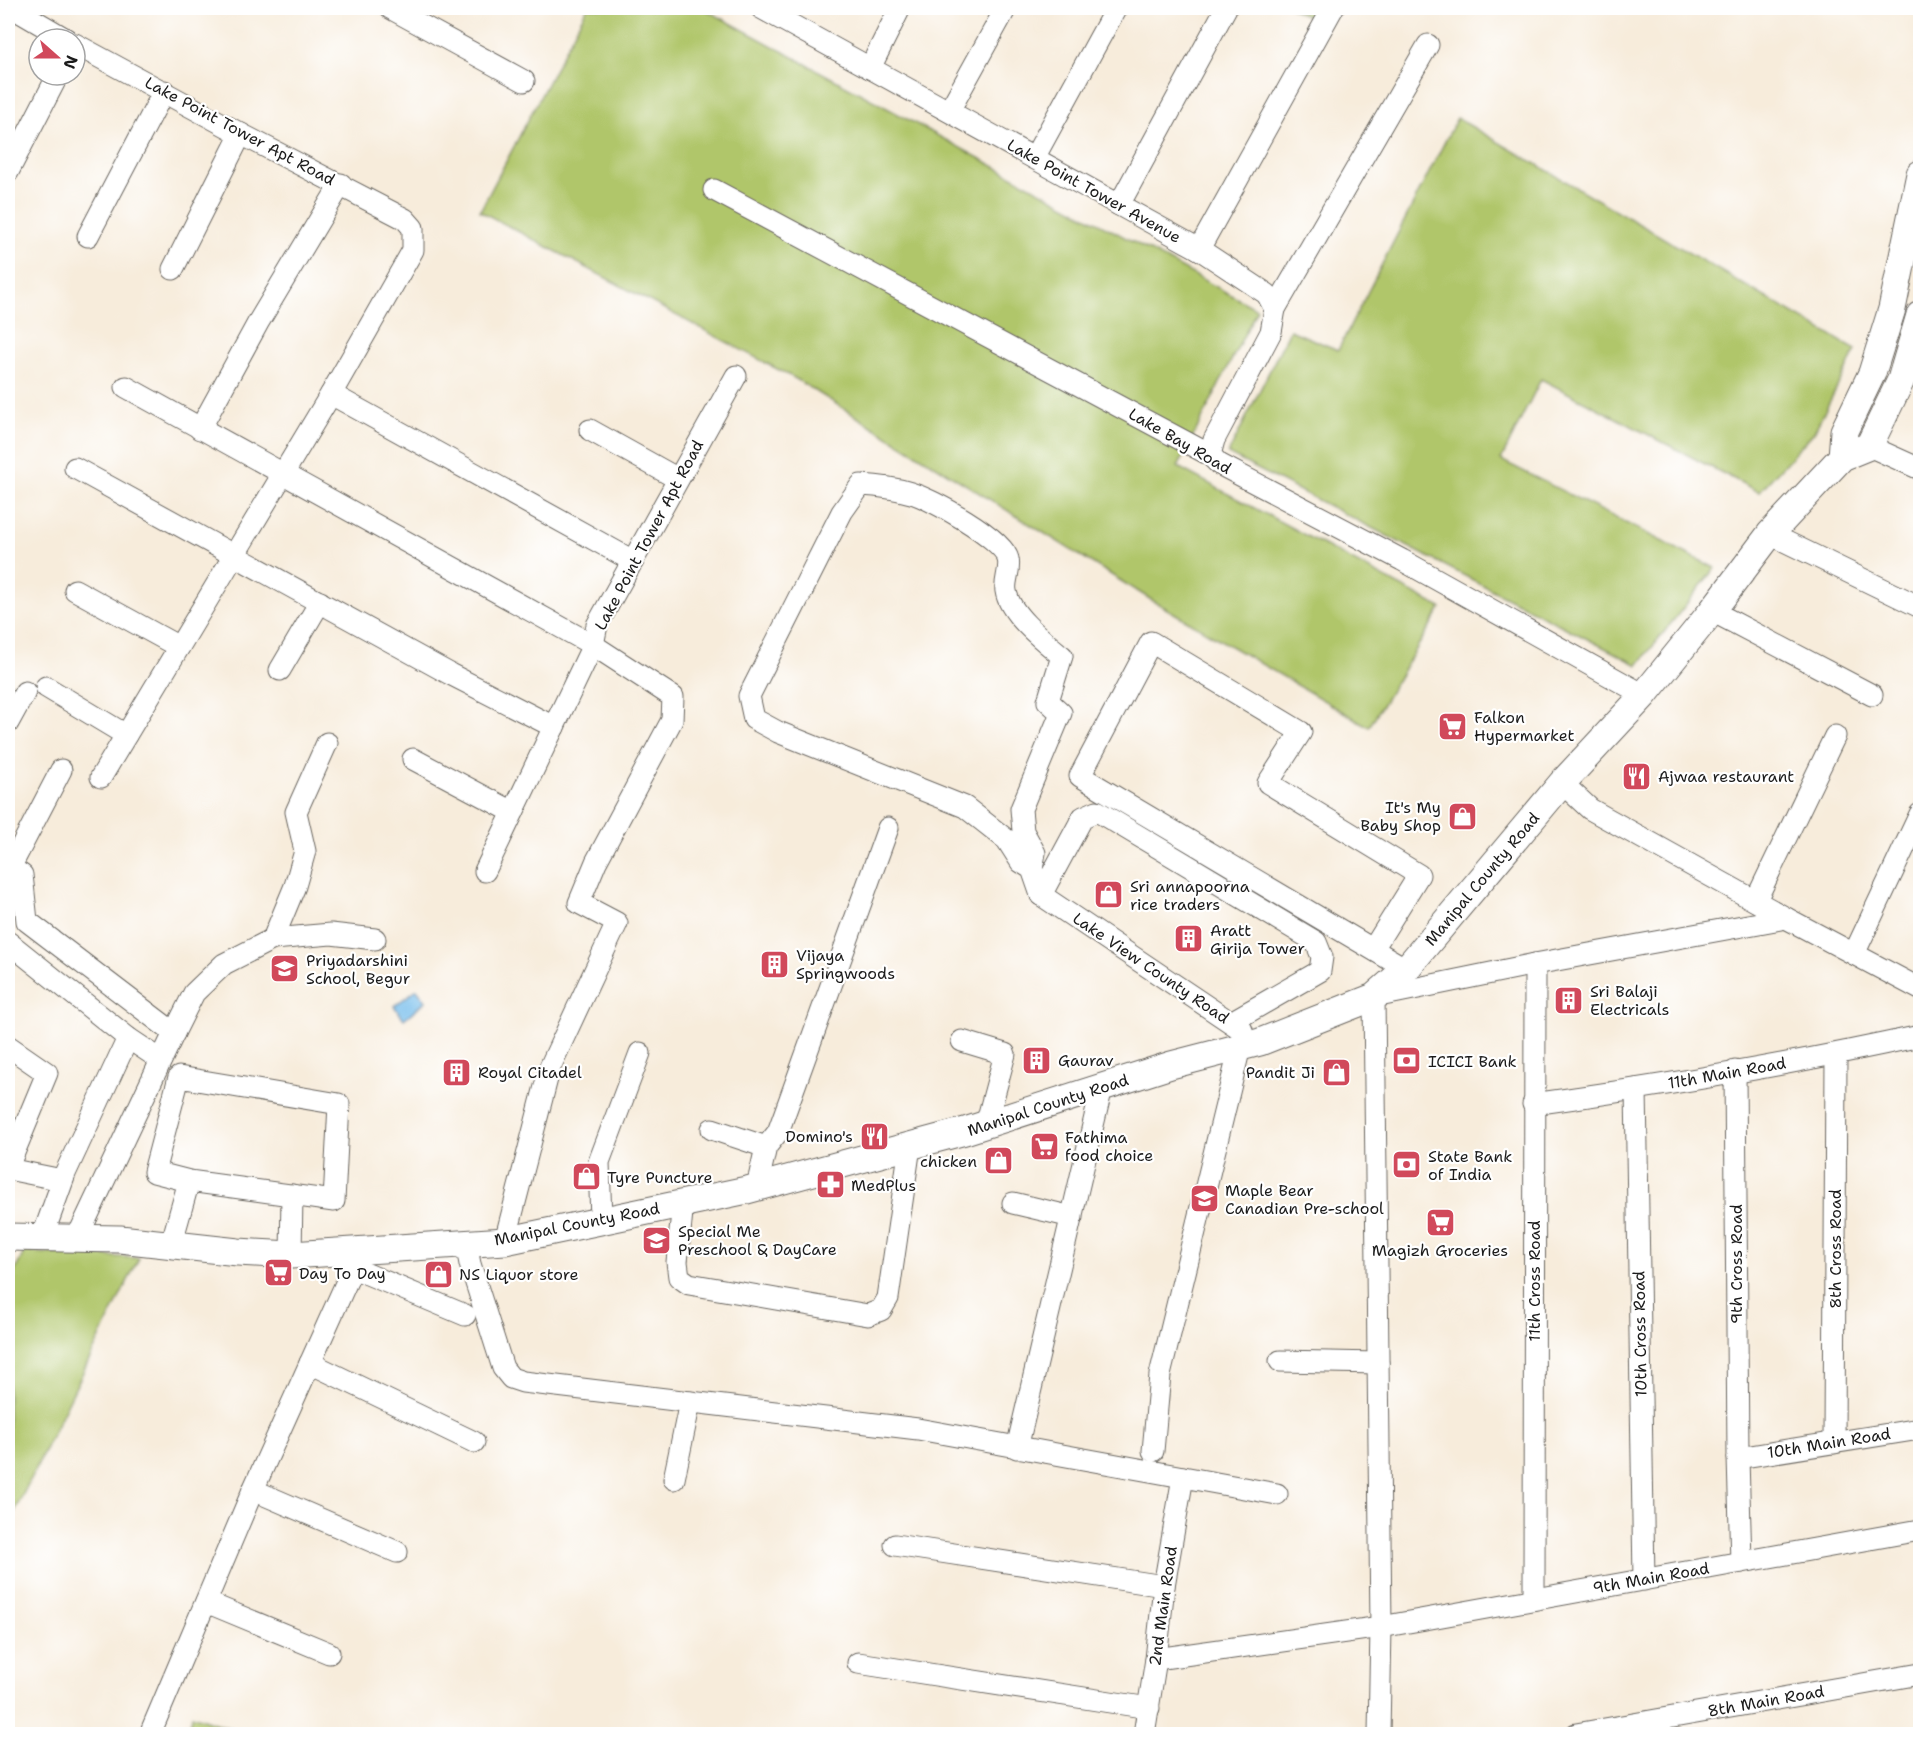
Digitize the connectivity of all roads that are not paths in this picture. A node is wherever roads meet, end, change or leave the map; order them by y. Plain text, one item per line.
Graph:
1 (13, 8) edge
2 (390, 8) edge
3 (900, 8) edge
4 (1005, 8) edge
5 (1116, 8) edge
6 (1226, 8) edge
7 (1333, 8) edge
8 (769, 10) edge
9 (45, 27) edge
10 (1428, 45) dead end
11 (87, 50) edge
12 (870, 68) junction
13 (524, 81) dead end
14 (52, 87) edge
15 (164, 91) junction
16 (949, 111) junction
17 (241, 134) junction
18 (1034, 158) junction
19 (8, 172) edge
20 (1920, 174) edge
21 (341, 184) junction
22 (714, 190) dead end
23 (1119, 205) junction
24 (87, 236) dead end
25 (1199, 249) junction
26 (173, 269) dead end
27 (1275, 309) junction
28 (1920, 315) edge
29 (736, 376) dead end
30 (126, 387) dead end
31 (331, 394) junction
32 (200, 429) junction
33 (590, 430) dead end
34 (1869, 446) junction
35 (1210, 455) junction
36 (1842, 457) junction
37 (75, 468) dead end
38 (1920, 469) edge
39 (283, 475) junction
40 (678, 479) junction
41 (1770, 534) junction
42 (234, 555) junction
43 (633, 561) junction
44 (75, 590) dead end
45 (320, 602) junction
46 (1920, 607) edge
47 (1712, 611) junction
48 (593, 645) junction
49 (179, 647) junction
50 (280, 670) dead end
51 (1872, 694) dead end
52 (1644, 695) junction
53 (8, 723) edge
54 (554, 727) junction
55 (126, 735) junction
56 (1835, 736) dead end
57 (327, 743) dead end
58 (413, 759) dead end
59 (61, 770) dead end
60 (101, 777) dead end
61 (1562, 783) junction
62 (513, 812) junction
63 (1920, 814) edge
64 (888, 828) dead end
65 (1015, 836) junction
66 (9, 867) edge
67 (485, 871) dead end
68 (1041, 895) junction
69 (1756, 900) junction
70 (1786, 918) junction
71 (273, 939) junction
72 (375, 939) dead end
73 (8, 942) edge
74 (1373, 949) junction
75 (1854, 954) junction
76 (1534, 964) junction
77 (1406, 969) junction
78 (1920, 989) edge
79 (1374, 997) junction
80 (174, 1033) junction
81 (1920, 1036) edge
82 (1244, 1037) junction
83 (128, 1038) junction
84 (962, 1041) dead end
85 (8, 1046) edge
86 (640, 1053) dead end
87 (1836, 1055) junction
88 (161, 1060) junction
89 (1735, 1071) junction
90 (1102, 1087) junction
91 (1636, 1089) junction
92 (1533, 1104) junction
93 (986, 1125) junction
94 (712, 1129) dead end
95 (772, 1139) junction
96 (910, 1146) junction
97 (8, 1168) edge
98 (64, 1177) junction
99 (189, 1181) junction
100 (764, 1185) junction
101 (292, 1195) junction
102 (683, 1202) junction
103 (1013, 1203) dead end
104 (1072, 1217) junction
105 (601, 1220) junction
106 (8, 1237) edge
107 (42, 1238) junction
108 (78, 1238) junction
109 (505, 1240) junction
110 (466, 1243) junction
111 (171, 1245) junction
112 (291, 1255) junction
113 (357, 1259) junction
114 (465, 1316) dead end
115 (1280, 1361) dead end
116 (310, 1363) junction
117 (1378, 1363) junction
118 (690, 1402) junction
119 (1920, 1429) edge
120 (474, 1442) dead end
121 (1834, 1443) junction
122 (1017, 1448) junction
123 (1153, 1451) dead end
124 (1738, 1458) junction
125 (1183, 1477) junction
126 (675, 1479) dead end
127 (253, 1490) junction
128 (1277, 1494) dead end
129 (1920, 1530) edge
130 (895, 1545) dead end
131 (397, 1552) dead end
132 (1741, 1562) junction
133 (1644, 1580) junction
134 (1164, 1586) junction
135 (1534, 1599) junction
136 (206, 1602) junction
137 (1381, 1627) junction
138 (329, 1653) dead end
139 (1156, 1659) junction
140 (858, 1663) dead end
141 (1920, 1674) edge
142 (1149, 1708) junction
143 (152, 1734) edge
144 (1144, 1734) edge
145 (1379, 1734) edge
146 (1576, 1734) edge

1 - 9 street
2 - 13 street
3 - 12 street
4 - 16 street
5 - 18 street
6 - 23 street
7 - 25 street
8 - 12 street, Lake Point Tower Avenue
10 - 27 street
11 - 15 street, Lake Point Tower Apt Road
12 - 16 street, Lake Point Tower Avenue
14 - 19 street
15 - 17 street, Lake Point Tower Apt Road
15 - 24 street
16 - 18 street, Lake Point Tower Avenue
17 - 21 street, Lake Point Tower Apt Road
17 - 26 street
18 - 23 street, Lake Point Tower Avenue
20 - 36 main road
21 - 31 street, Lake Point Tower Apt Road
21 - 32 street
22 - 35 street, Lake Bay Road
23 - 25 street, Lake Point Tower Avenue
25 - 27 street, Lake Point Tower Avenue
27 - 35 street
28 - 34 main road
29 - 40 street, Lake Point Tower Apt Road
30 - 32 street
31 - 39 street
31 - 43 street
32 - 39 street
33 - 40 street
34 - 36 main road
34 - 38 street
35 - 52 street, Lake Bay Road
36 - 41 main road, Manipal County Road
37 - 42 street
39 - 42 street
39 - 48 street
40 - 43 street, Lake Point Tower Apt Road
41 - 46 street
41 - 47 main road, Manipal County Road
42 - 45 street
42 - 49 street
43 - 48 street, Lake Point Tower Apt Road
44 - 49 street
45 - 50 street
45 - 54 street
47 - 51 street
47 - 52 main road, Manipal County Road
48 - 54 street
48 - 109 street, Lake Point Tower Apt Road
49 - 55 street
52 - 61 main road, Manipal County Road
53 - 55 street
54 - 62 street
55 - 60 street
56 - 69 street
57 - 71 street
58 - 62 street
59 - 66 street
61 - 69 street
61 - 77 main road, Manipal County Road
62 - 67 street
63 - 75 street
64 - 95 street
65 - 65 street
65 - 68 street
66 - 80 street
68 - 82 street, Lake View County Road
68 - 82 street
69 - 70 street
70 - 75 street
70 - 76 street
71 - 72 street
71 - 80 street
73 - 83 street
74 - 74 street
74 - 77 street
75 - 78 street
76 - 79 street
76 - 92 street, 11th Cross Road
77 - 79 main road, Manipal County Road
79 - 82 main road, Manipal County Road
79 - 117 street
80 - 88 street
81 - 87 street, 11th Main Road
82 - 90 main road, Manipal County Road
82 - 123 street
83 - 88 street
83 - 98 street
84 - 93 street
85 - 97 street
86 - 105 street
87 - 89 street, 11th Main Road
87 - 121 street, 8th Cross Road
88 - 108 street
89 - 91 street, 11th Main Road
89 - 124 street, 9th Cross Road
90 - 93 main road, Manipal County Road
90 - 104 street
91 - 92 street, 11th Main Road
91 - 133 street, 10th Cross Road
92 - 135 street, 11th Cross Road
93 - 96 main road, Manipal County Road
94 - 95 street
95 - 100 street
96 - 100 main road, Manipal County Road
96 - 102 street
97 - 98 street
98 - 107 street
99 - 101 street
99 - 101 street
99 - 111 street
100 - 102 main road, Manipal County Road
101 - 112 street
102 - 105 main road, Manipal County Road
103 - 104 street
104 - 122 street
105 - 109 main road, Manipal County Road
106 - 107 main road, Manipal County Road
107 - 108 main road, Manipal County Road
108 - 111 main road, Manipal County Road
109 - 110 main road, Manipal County Road
110 - 113 main road, Manipal County Road
110 - 118 street
111 - 112 main road, Manipal County Road
112 - 113 main road, Manipal County Road
113 - 114 street
113 - 116 street
115 - 117 street
116 - 120 street
116 - 127 street
117 - 137 street
118 - 122 street
118 - 126 street
119 - 121 street, 10th Main Road
121 - 124 street, 10th Main Road
122 - 125 street
124 - 132 street, 9th Cross Road
125 - 128 street
125 - 134 street, 2nd Main Road
127 - 131 street
127 - 136 street
129 - 132 street, 9th Main Road
130 - 134 street
132 - 133 street, 9th Main Road
133 - 135 street, 9th Main Road
134 - 139 street, 2nd Main Road
135 - 137 street, 9th Main Road
136 - 138 street
136 - 143 street
137 - 139 street, 9th Main Road
137 - 145 street
139 - 142 street, 2nd Main Road
140 - 142 street
141 - 146 street, 8th Main Road
142 - 144 street, 2nd Main Road

